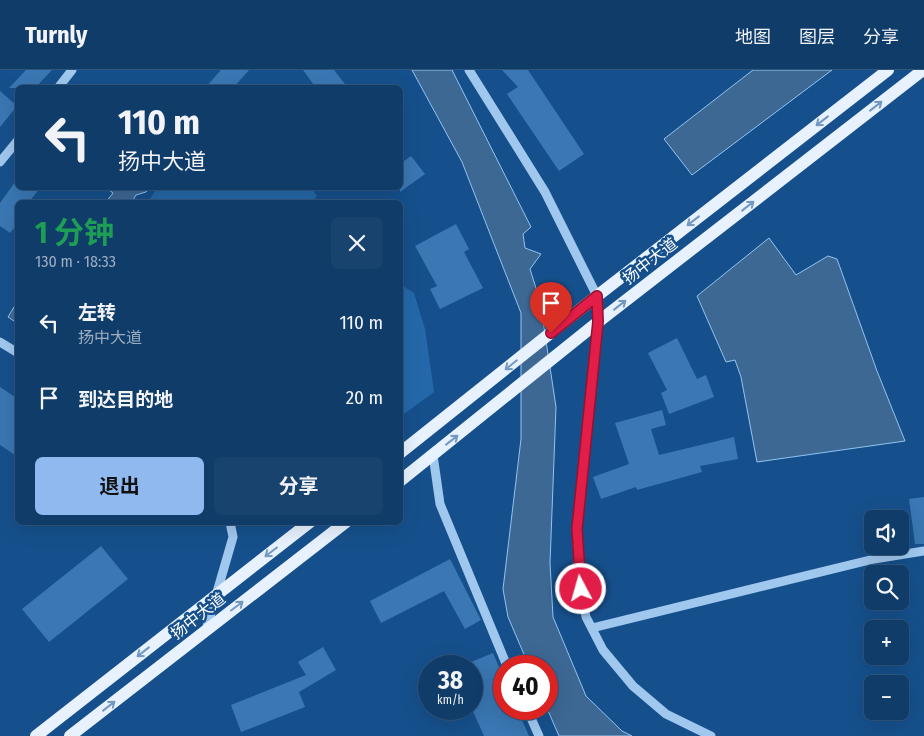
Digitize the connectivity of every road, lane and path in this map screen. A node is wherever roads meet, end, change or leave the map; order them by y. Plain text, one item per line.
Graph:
1 (72, 70) edge
2 (469, 70) edge
3 (888, 70) edge
4 (923, 70) edge
5 (60, 85) edge
6 (15, 144) edge
7 (0, 162) edge
8 (597, 296) junction
9 (598, 322) junction
10 (0, 342) edge
11 (15, 351) edge
12 (421, 436) junction
13 (403, 451) edge
14 (433, 455) junction
15 (403, 479) edge
16 (231, 525) edge
17 (306, 525) edge
18 (342, 525) edge
19 (924, 550) edge
20 (217, 593) junction
21 (592, 628) junction
22 (206, 630) junction
23 (502, 655) edge
24 (532, 720) edge
25 (36, 736) edge
26 (70, 736) edge
27 (539, 736) edge
28 (711, 736) edge

1 - 5 street
2 - 8 street
3 -> 8 main road, 扬中大道
9 -> 4 main road, 扬中大道
6 - 7 street
8 - 9 street
8 -> 12 main road, 扬中大道
14 -> 9 main road, 扬中大道
9 - 21 street
10 - 11 street
12 - 13 main road, 扬中大道
12 - 14 main road
14 - 15 main road, 扬中大道
14 - 23 street
16 - 20 street
17 -> 20 main road, 扬中大道
22 -> 18 main road, 扬中大道
19 - 21 street
20 - 22 street
20 -> 25 main road, 扬中大道
21 - 28 street
26 -> 22 main road, 扬中大道
24 - 27 street

